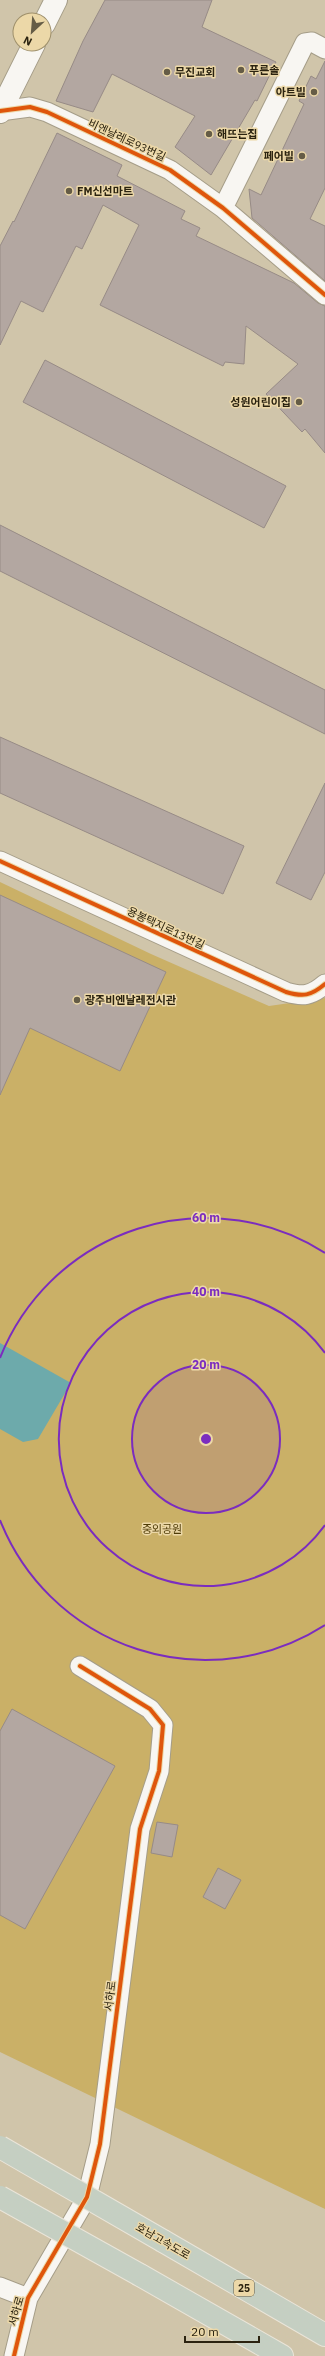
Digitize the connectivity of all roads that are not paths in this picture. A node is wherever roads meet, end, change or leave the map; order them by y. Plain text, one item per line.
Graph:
1 (56, 0) edge
2 (50, 12) edge
3 (325, 48) edge
4 (30, 52) edge
5 (0, 112) edge
6 (223, 208) junction
7 (325, 295) edge
8 (0, 861) edge
9 (325, 984) edge
10 (80, 1666) dead end
11 (0, 2148) edge
12 (0, 2197) edge
13 (0, 2287) edge
14 (28, 2298) junction
15 (325, 2335) edge
16 (14, 2356) edge
17 (282, 2356) edge

1 - 2 street
3 - 6 street
4 - 5 street
5 - 6 street, 비엔날레로93번길
6 - 7 street, 비엔날레로93번길
8 - 9 street, 용봉택지로13번길
10 - 14 street, 서하로
11 - 15 highway, 호남고속도로 / 25, bridge
12 - 17 highway, bridge
13 - 14 street
14 - 16 street, 서하로

